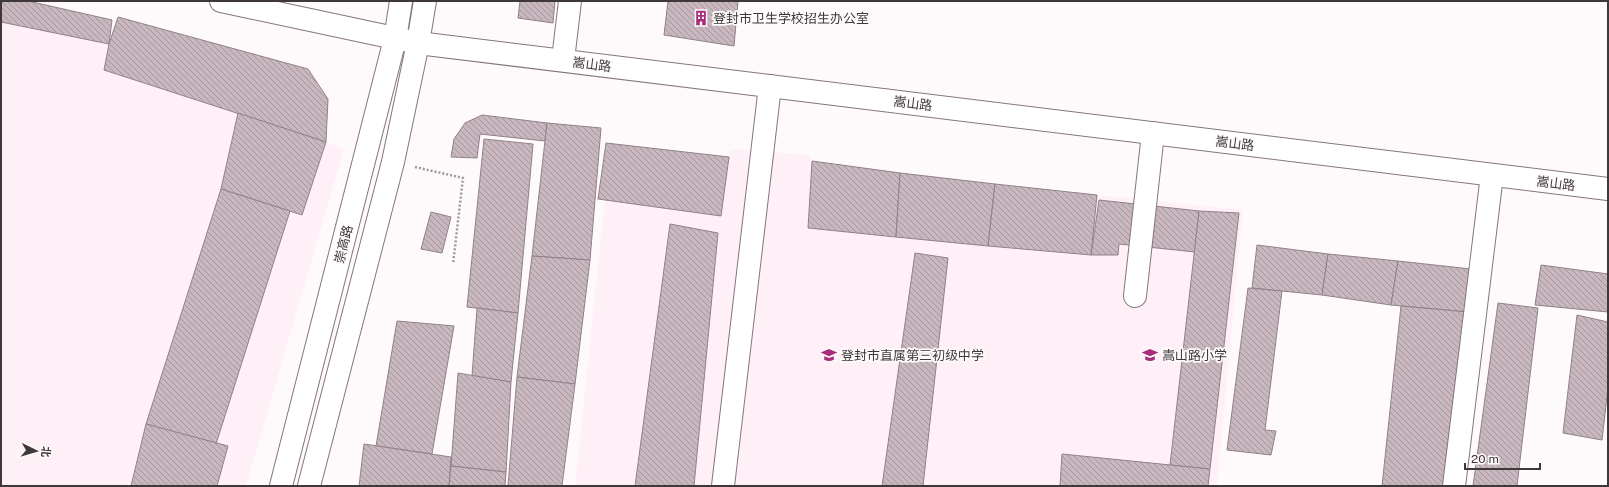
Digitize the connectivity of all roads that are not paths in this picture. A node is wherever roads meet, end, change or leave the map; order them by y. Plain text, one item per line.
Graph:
1 (221, 1) edge
2 (401, 1) edge
3 (425, 1) edge
4 (570, 1) edge
5 (395, 39) junction
6 (418, 43) junction
7 (563, 60) junction
8 (770, 86) junction
9 (1153, 133) junction
10 (1492, 175) junction
11 (1608, 189) edge
12 (1135, 296) dead end
13 (281, 486) edge
14 (309, 486) edge
15 (723, 486) edge
16 (1454, 486) edge

1 - 5 street, 嵩山路
2 - 5 street, 崇高路
3 - 6 street
4 - 7 street
5 - 6 street, 嵩山路
5 - 13 street, 崇高路
6 - 7 street, 嵩山路
6 - 14 street
7 - 8 street, 嵩山路
8 - 9 street, 嵩山路
8 - 15 street
9 - 10 street, 嵩山路
9 - 12 street
10 - 11 street, 嵩山路
10 - 16 street

